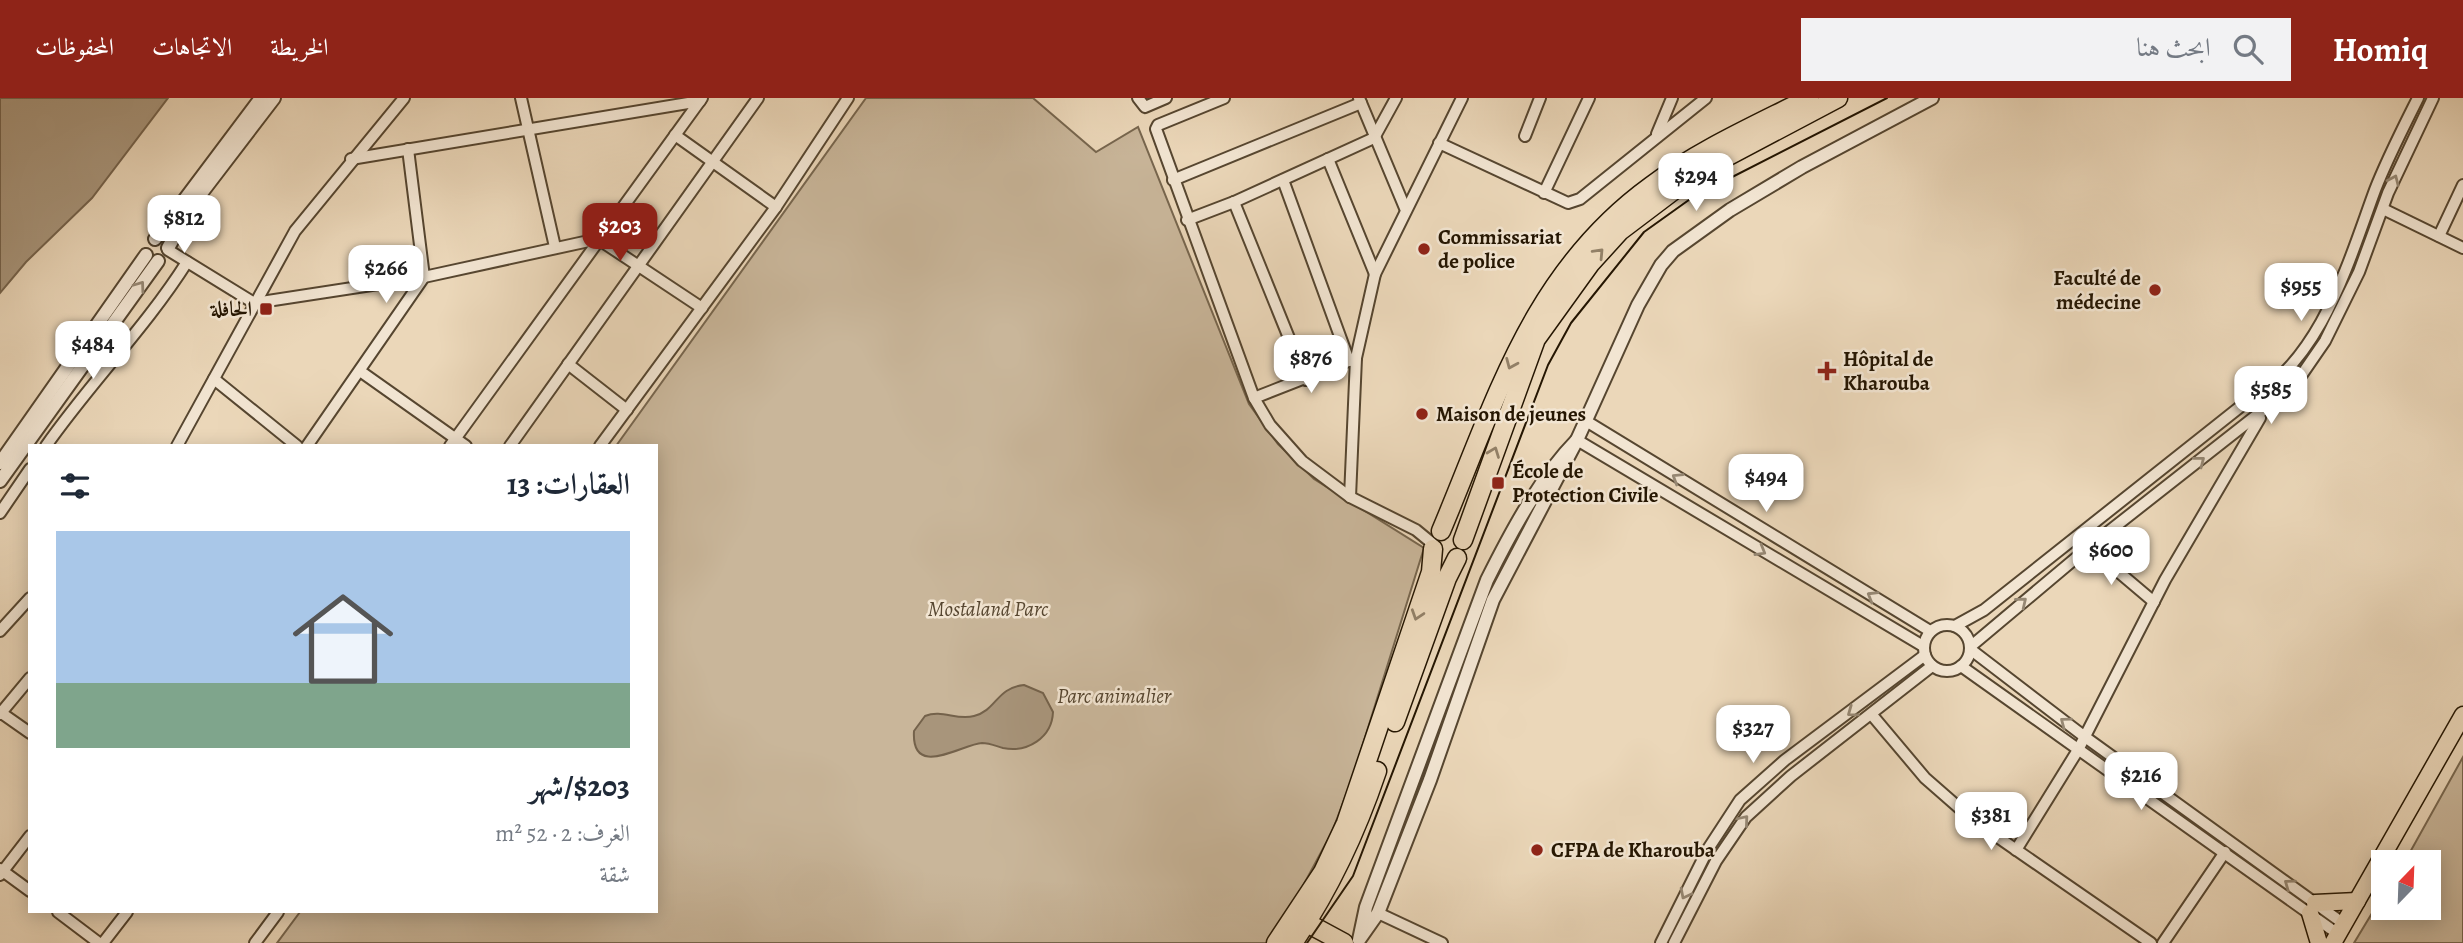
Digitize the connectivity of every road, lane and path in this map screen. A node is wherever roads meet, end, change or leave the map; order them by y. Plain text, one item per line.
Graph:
1 (261, 98) edge
2 (274, 98) edge
3 (404, 98) edge
4 (521, 98) edge
5 (758, 98) edge
6 (848, 98) edge
7 (1138, 98) edge
8 (1166, 98) edge
9 (1224, 98) edge
10 (1396, 98) edge
11 (1462, 98) edge
12 (1540, 98) edge
13 (1589, 98) edge
14 (1672, 98) edge
15 (1706, 98) edge
16 (1809, 98) edge
17 (1838, 98) edge
18 (1931, 98) edge
19 (2418, 98) edge
20 (2433, 98) edge
21 (701, 99) edge
22 (1360, 100) edge
23 (1693, 101) edge
24 (654, 104) edge
25 (526, 128) junction
26 (675, 135) junction
27 (1525, 136) dead end
28 (1656, 136) junction
29 (1374, 138) junction
30 (1439, 143) junction
31 (408, 149) junction
32 (351, 159) junction
33 (1328, 159) junction
34 (713, 163) junction
35 (1173, 180) junction
36 (1283, 180) junction
37 (2463, 185) edge
38 (1544, 193) junction
39 (1234, 202) junction
40 (776, 207) junction
41 (1405, 208) junction
42 (2383, 209) junction
43 (1187, 220) junction
44 (2439, 236) junction
45 (155, 239) junction
46 (598, 239) junction
47 (555, 247) junction
48 (2463, 248) edge
49 (168, 249) junction
50 (152, 258) junction
51 (187, 262) junction
52 (638, 265) junction
53 (1375, 274) junction
54 (424, 277) junction
55 (254, 303) junction
56 (702, 308) junction
57 (1352, 360) junction
58 (568, 364) junction
59 (360, 371) junction
60 (214, 379) junction
61 (1306, 380) junction
62 (2266, 390) junction
63 (1254, 398) junction
64 (2276, 402) junction
65 (626, 410) junction
66 (2263, 412) junction
67 (1586, 421) junction
68 (1577, 440) junction
69 (453, 443) edge
70 (48, 444) edge
71 (178, 444) edge
72 (295, 444) edge
73 (308, 444) edge
74 (511, 444) edge
75 (601, 444) edge
76 (0, 463) edge
77 (28, 472) edge
78 (0, 481) edge
79 (1350, 498) junction
80 (0, 513) edge
81 (1740, 516) junction
82 (1730, 532) junction
83 (1436, 540) junction
84 (1463, 540) junction
85 (2089, 547) junction
86 (1457, 558) junction
87 (28, 600) edge
88 (2154, 602) junction
89 (1955, 626) junction
90 (0, 631) edge
91 (1930, 632) junction
92 (1970, 648) junction
93 (1924, 650) junction
94 (1932, 666) junction
95 (1961, 667) junction
96 (28, 680) edge
97 (1881, 691) junction
98 (1889, 702) junction
99 (0, 713) edge
100 (1872, 715) junction
101 (2463, 715) edge
102 (28, 732) edge
103 (2085, 737) junction
104 (2078, 750) junction
105 (28, 838) edge
106 (2016, 850) junction
107 (2225, 852) junction
108 (1, 872) edge
109 (28, 890) edge
110 (2357, 901) junction
111 (2313, 908) junction
112 (59, 913) edge
113 (126, 913) edge
114 (1378, 913) junction
115 (272, 914) edge
116 (1307, 923) junction
117 (2338, 934) edge
118 (1354, 942) edge
119 (101, 943) edge
120 (255, 943) edge
121 (1276, 943) edge
122 (1293, 943) edge
123 (1442, 943) edge
124 (1661, 943) edge
125 (1674, 943) edge
126 (2151, 943) edge
127 (2163, 943) edge
128 (2319, 943) edge

1 - 45 street
2 - 49 street
3 - 32 street
4 - 25 street
5 - 34 street
6 - 40 street
7 - 8 street
9 - 35 street
10 - 29 street
11 - 30 street
12 - 27 street
13 - 38 street
14 - 28 street
15 - 23 street
16 -> 83 highway
84 -> 17 highway
18 - 67 street
19 - 62 street
42 -> 20 street
21 - 24 street
21 - 26 street
22 - 29 street
22 - 35 street
23 - 28 street
24 - 25 street
25 - 31 street
25 - 47 street
26 - 34 street
26 - 46 street
28 - 38 street
29 - 33 street
29 - 41 street
30 - 38 street
30 - 41 street
31 - 32 street
31 - 54 street
32 - 55 street
33 - 36 street
33 - 53 street
34 - 40 street
34 - 52 street
35 - 43 street
36 - 39 street
36 - 57 street
37 - 44 street
39 - 43 street
39 - 61 street
40 - 56 street
41 - 53 street
42 - 44 street
42 - 64 street
43 - 63 street
44 - 48 street
45 - 49 street
45 - 50 street
46 - 47 street
46 - 52 street
46 - 69 street
47 - 54 street
49 - 50 street
49 - 51 street
50 - 76 street
78 -> 50 street
51 - 55 street
51 - 70 street
52 - 56 street
52 - 58 street
53 - 57 street
54 - 55 street
54 - 59 street
55 - 60 street
56 - 65 street
57 - 61 street
57 - 79 street
58 - 65 street
58 - 74 street
59 - 69 street
59 - 73 street
60 - 71 street
60 - 72 street
61 - 63 street
62 - 64 street
62 - 89 street
63 - 79 street
64 - 66 street
65 - 75 street
85 -> 66 street
66 - 88 street
67 - 68 street
81 -> 67 street
68 - 82 street
68 - 114 street
68 - 118 street
77 - 80 street
79 - 83 street
81 - 82 street
91 -> 81 street
82 -> 93 street
83 - 84 highway
83 - 86 highway
83 -> 121 highway
84 - 86 highway
85 - 88 street
92 -> 85 street
86 - 116 highway
87 - 90 street
88 - 103 street
89 - 91 street
89 - 92 street
91 - 93 street
92 - 95 street
103 -> 92 street
93 - 94 street
93 - 97 street
94 - 95 street
94 - 98 street
95 - 104 street
96 - 99 street
97 - 98 street
97 -> 124 street
98 - 100 street
99 - 102 street
100 - 106 street
125 -> 100 street
101 - 110 main road
103 - 104 street
111 -> 103 street
104 - 106 street
104 - 107 street
105 - 108 street
106 - 126 street
107 - 111 street
107 - 127 street
108 - 109 street
110 - 111 main road
110 - 117 main road
111 - 117 street
111 - 128 main road
112 - 119 street
113 - 119 street
114 - 118 street
114 - 123 street
115 - 120 street
116 - 118 highway
116 - 122 highway

